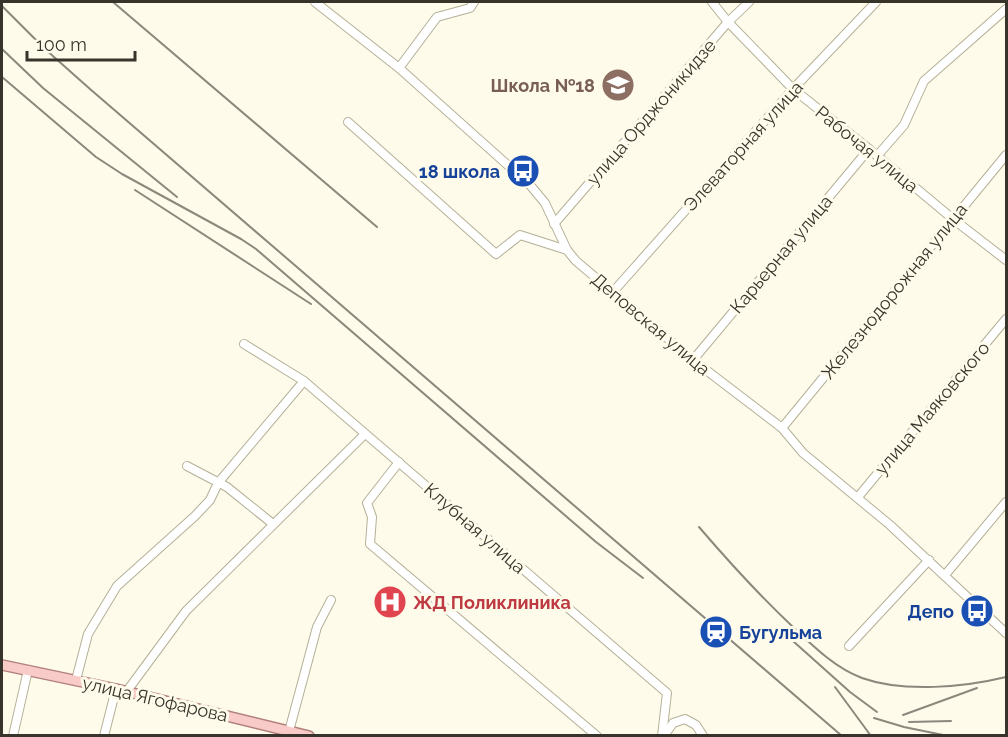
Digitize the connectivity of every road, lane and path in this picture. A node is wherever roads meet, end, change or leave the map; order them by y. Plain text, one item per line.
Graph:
1 (315, 2) edge
2 (474, 2) edge
3 (712, 2) edge
4 (749, 2) edge
5 (876, 2) edge
6 (1006, 9) edge
7 (728, 22) junction
8 (399, 68) junction
9 (793, 89) junction
10 (348, 122) dead end
11 (869, 149) junction
12 (1006, 155) edge
13 (877, 156) junction
14 (953, 219) junction
15 (554, 224) junction
16 (567, 250) junction
17 (1006, 260) edge
18 (612, 293) junction
19 (1006, 319) edge
20 (244, 344) dead end
21 (693, 360) junction
22 (304, 381) junction
23 (782, 428) junction
24 (365, 434) junction
25 (399, 462) junction
26 (187, 466) dead end
27 (218, 483) junction
28 (858, 497) junction
29 (1006, 502) edge
30 (273, 524) junction
31 (929, 560) junction
32 (945, 575) junction
33 (331, 600) dead end
34 (1006, 633) edge
35 (849, 646) dead end
36 (2, 664) edge
37 (28, 670) junction
38 (76, 680) junction
39 (116, 689) junction
40 (127, 691) junction
41 (289, 733) edge
42 (13, 735) edge
43 (104, 735) edge
44 (309, 735) edge
45 (597, 735) edge
46 (663, 735) edge
47 (703, 735) edge

1 - 8 street, Деповская улица
2 - 8 street
3 - 7 street, Рабочая улица
4 - 7 street, улица Орджоникидзе
5 - 9 street, Элеваторная улица
6 - 13 street
7 - 9 street, Рабочая улица
7 - 15 street, улица Орджоникидзе
8 - 15 street, Деповская улица
9 - 11 street, Рабочая улица
9 - 18 street, Элеваторная улица
10 - 16 street
11 - 13 street, Рабочая улица
11 - 21 street, Карьерная улица
12 - 14 street, Железнодорожная улица
13 - 14 street, Рабочая улица
14 - 17 street, Рабочая улица
14 - 23 street, Железнодорожная улица
15 - 16 street, Деповская улица
16 - 18 street, Деповская улица
18 - 21 street, Деповская улица
19 - 28 street, улица Маяковского
20 - 22 street, Клубная улица
21 - 23 street, Деповская улица
22 - 24 street, Клубная улица
22 - 27 street
23 - 28 street, Деповская улица
24 - 25 street, Клубная улица
24 - 30 street
25 - 45 street
25 - 46 street, Клубная улица
26 - 27 street
27 - 30 street
27 - 38 street
28 - 31 street, Деповская улица
29 - 32 street
30 - 40 street
31 - 32 street, Деповская улица
31 - 35 street
32 - 34 street, Деповская улица
33 - 41 street
36 - 37 main road, улица Ягофарова
37 - 38 main road, улица Ягофарова
37 - 42 street
38 - 39 main road, улица Ягофарова
39 - 40 main road, улица Ягофарова
39 - 43 street
40 - 41 main road, улица Ягофарова
41 - 44 main road, улица Ягофарова
46 - 47 street

